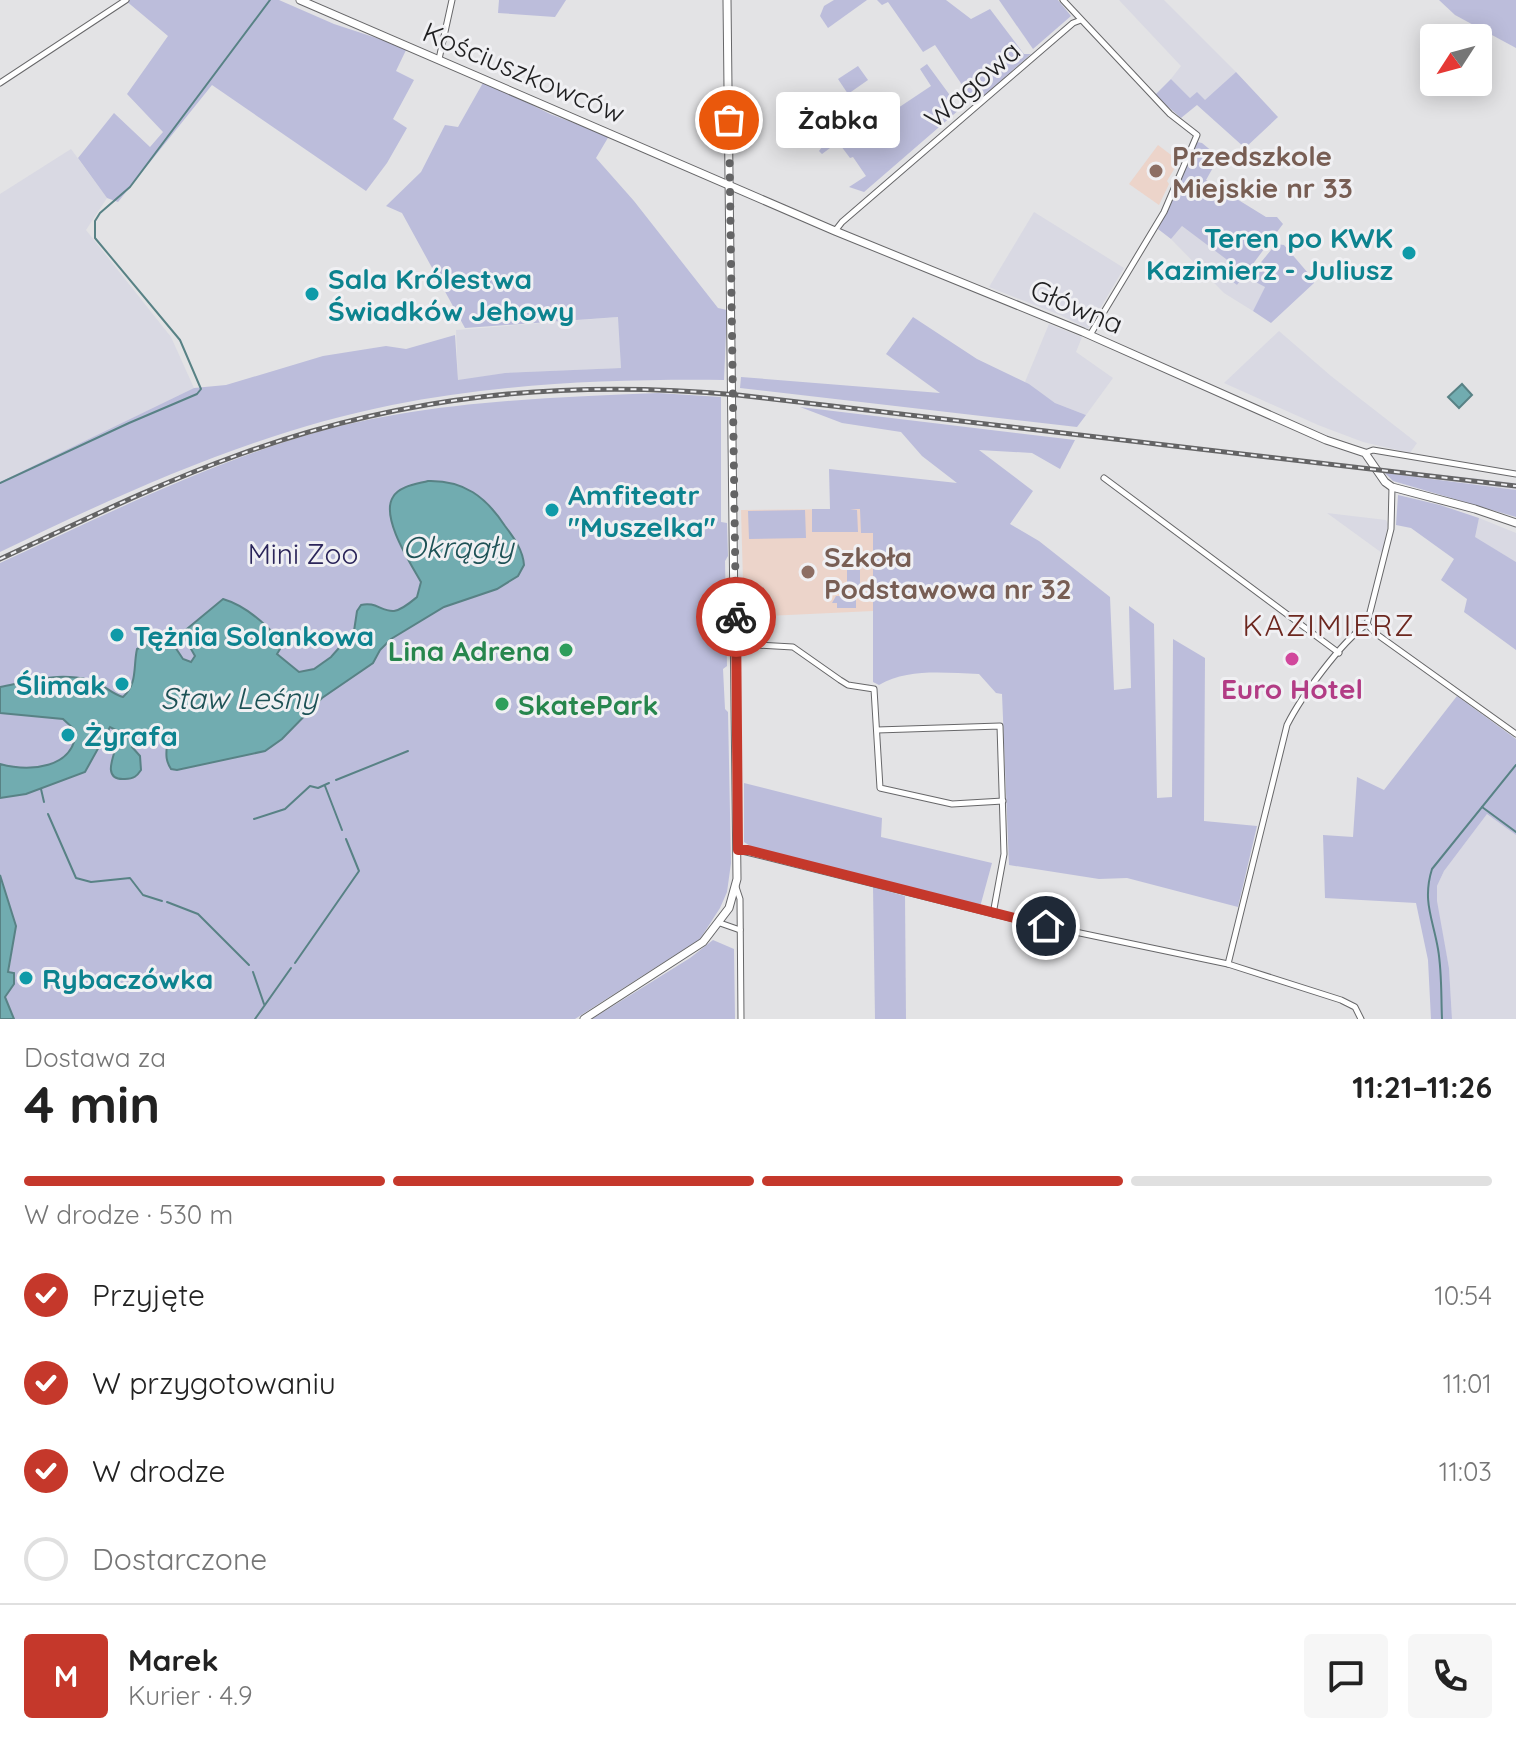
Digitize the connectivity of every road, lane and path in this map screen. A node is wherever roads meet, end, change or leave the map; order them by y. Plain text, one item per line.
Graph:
1 (126, 0) edge
2 (300, 0) edge
3 (452, 0) edge
4 (727, 0) edge
5 (1063, 0) edge
6 (1081, 20) junction
7 (439, 59) junction
8 (0, 83) edge
9 (729, 161) junction
10 (706, 175) junction
11 (730, 185) junction
12 (835, 231) junction
13 (1090, 335) junction
14 (1365, 453) junction
15 (1516, 474) edge
16 (1104, 478) dead end
17 (1392, 487) junction
18 (1516, 523) edge
19 (1367, 624) junction
20 (736, 644) junction
21 (1339, 653) junction
22 (877, 730) junction
23 (1516, 734) edge
24 (1003, 801) junction
25 (738, 850) junction
26 (736, 886) junction
27 (993, 914) junction
28 (720, 923) junction
29 (740, 930) junction
30 (1228, 964) junction
31 (584, 1019) edge
32 (741, 1019) edge
33 (1361, 1019) edge

1 - 8 street
2 - 7 street, Kościuszkowców
3 - 7 street
4 - 9 street
5 - 6 street
6 - 12 street, Wagowa
6 - 13 street
7 - 10 street, Kościuszkowców
9 - 10 street
9 - 11 street
10 - 11 street, Kościuszkowców
11 - 12 street, Główna
11 - 20 street
12 - 13 street, Główna
13 - 14 street, Główna
14 - 15 street
14 - 17 street
16 - 21 street
17 - 18 street
17 - 19 street
19 - 21 street
19 - 23 street
20 - 22 street
20 - 25 street
21 - 30 street
22 - 24 street
22 - 24 street
24 - 27 street
25 - 26 street
25 - 27 street
26 - 28 street
26 - 29 street
27 - 30 street
28 - 29 street
28 - 31 street
29 - 32 street
30 - 33 street

